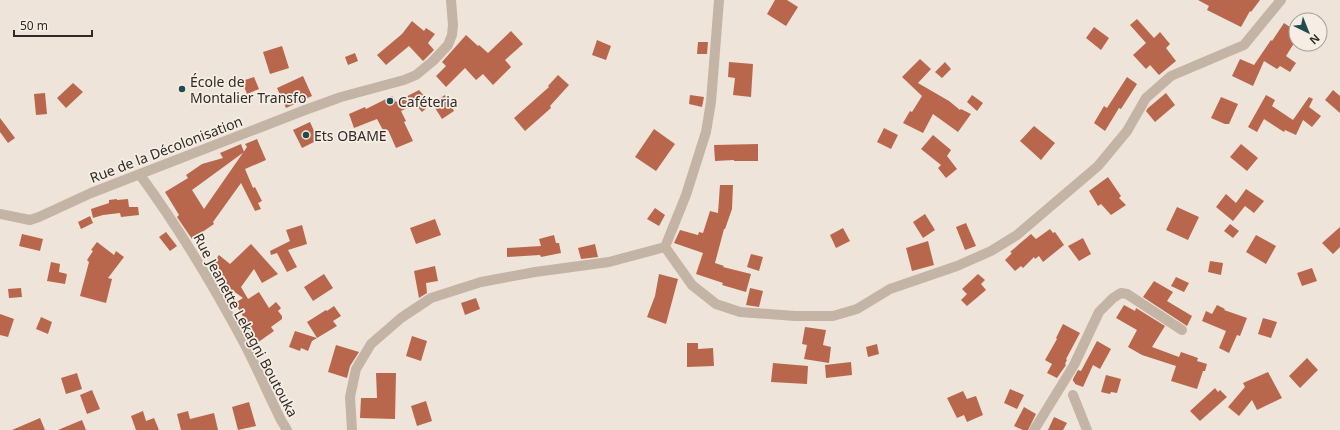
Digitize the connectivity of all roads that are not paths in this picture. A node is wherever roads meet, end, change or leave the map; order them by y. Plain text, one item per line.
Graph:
1 (451, 0) edge
2 (718, 0) edge
3 (1281, 0) edge
4 (140, 175) junction
5 (0, 214) edge
6 (665, 247) junction
7 (1182, 330) dead end
8 (1073, 395) dead end
9 (287, 430) edge
10 (352, 430) edge
11 (1034, 430) edge
12 (1087, 430) edge

1 - 4 street, Rue de la Décolonisation
2 - 6 street
3 - 6 street
4 - 5 street, Rue de la Décolonisation
4 - 9 street, Rue Jeanette Lekagni Boutouka
6 - 10 street
7 - 11 street
8 - 12 street

